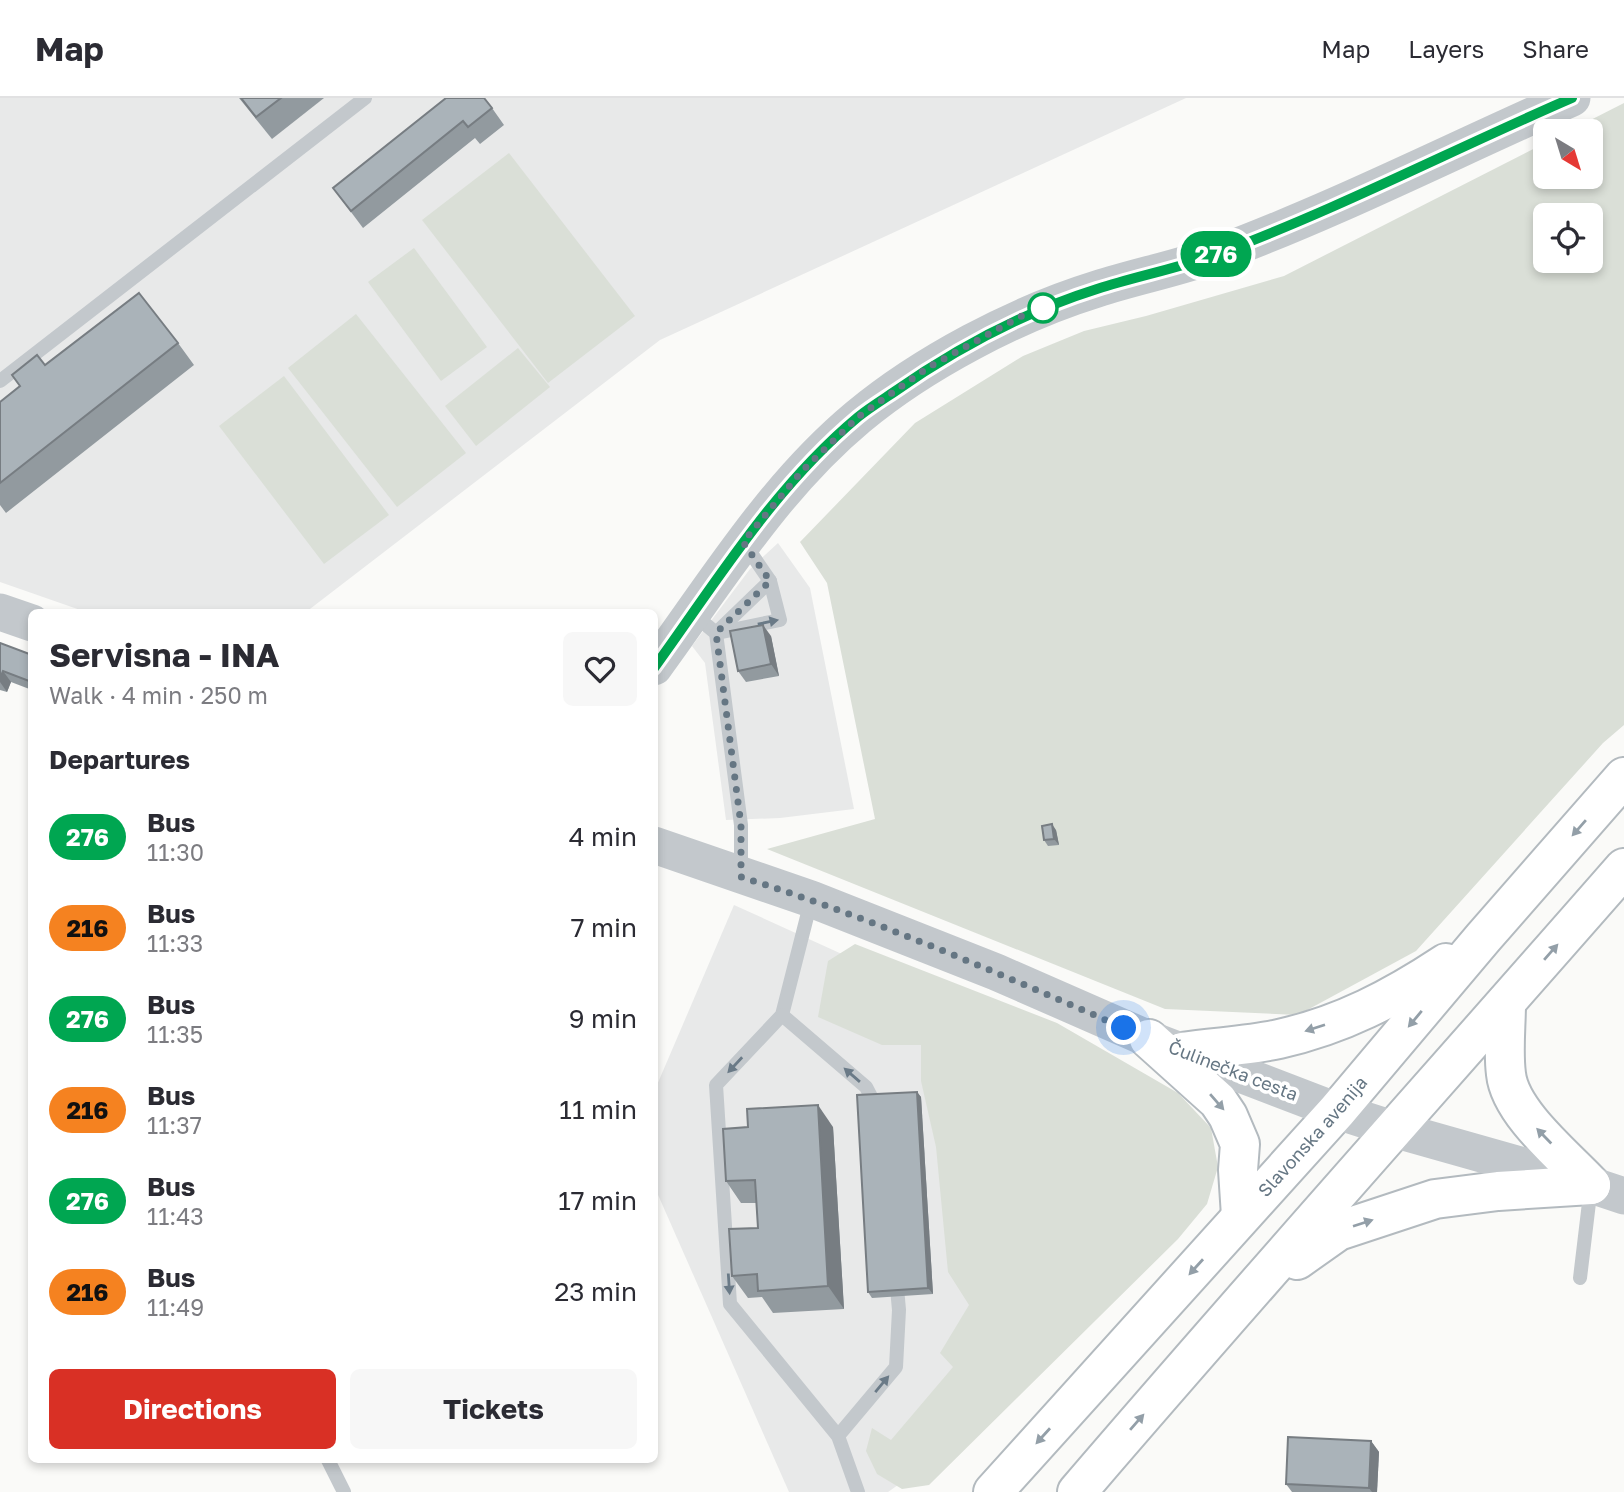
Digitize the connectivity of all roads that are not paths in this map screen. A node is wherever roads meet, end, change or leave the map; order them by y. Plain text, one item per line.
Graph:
1 (365, 98) edge
2 (1572, 98) edge
3 (0, 380) edge
4 (743, 542) junction
5 (770, 581) junction
6 (0, 612) edge
7 (28, 622) edge
8 (705, 624) junction
9 (658, 664) edge
10 (1624, 777) edge
11 (658, 846) edge
12 (1624, 868) edge
13 (741, 877) junction
14 (811, 900) junction
15 (1482, 938) junction
16 (1506, 1003) junction
17 (782, 1015) junction
18 (1166, 1045) junction
19 (1337, 1111) junction
20 (886, 1124) edge
21 (1394, 1129) junction
22 (1608, 1190) edge
23 (1241, 1216) junction
24 (895, 1257) edge
25 (1580, 1278) dead end
26 (1244, 1297) junction
27 (838, 1436) junction
28 (330, 1463) edge
29 (344, 1492) edge
30 (859, 1492) edge
31 (993, 1492) edge
32 (1077, 1492) edge

1 - 3 lane
2 - 4 street
4 - 5 lane
4 - 8 street
5 - 8 lane
8 -> 5 lane
6 - 7 street
8 - 9 street
8 - 13 lane
10 -> 15 main road, Slavonska avenija
11 - 13 street, Čulinečka cesta
16 -> 12 main road
13 - 14 street, Čulinečka cesta
14 - 17 lane
14 - 18 street, Čulinečka cesta
15 -> 18 main road
15 -> 19 main road, Slavonska avenija
16 - 21 main road
22 -> 16 main road
20 -> 17 lane
17 -> 27 lane
18 - 19 street, Čulinečka cesta
18 -> 23 main road
19 - 21 street, Čulinečka cesta
19 - 23 main road, Slavonska avenija
21 - 22 street, Čulinečka cesta
21 - 26 main road
22 - 25 lane
26 -> 22 main road
23 -> 31 main road, Slavonska avenija
27 -> 24 lane
32 -> 26 main road
27 - 30 lane
28 - 29 lane

